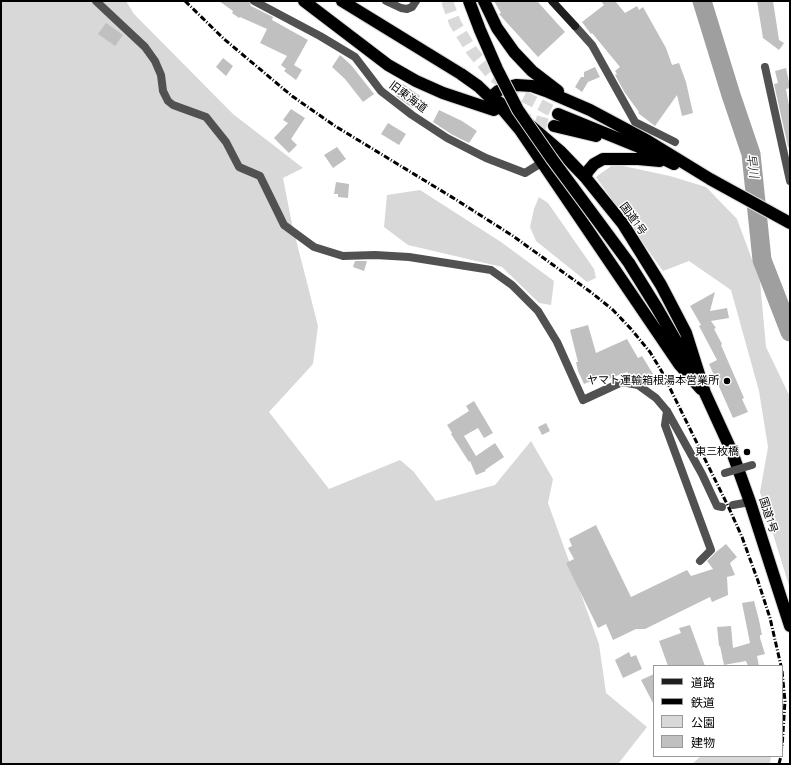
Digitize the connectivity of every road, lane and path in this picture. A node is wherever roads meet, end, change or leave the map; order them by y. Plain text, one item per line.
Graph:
1 (96, 1) edge
2 (254, 1) edge
3 (304, 1) edge
4 (342, 1) edge
5 (386, 1) edge
6 (416, 1) edge
7 (469, 1) edge
8 (484, 1) edge
9 (552, 1) edge
10 (765, 67) dead end
11 (490, 97) junction
12 (494, 110) dead end
13 (590, 110) junction
14 (558, 114) tunnel mouth
15 (554, 126) tunnel mouth
16 (622, 141) junction
17 (675, 142) dead end
18 (560, 151) junction
19 (542, 162) junction
20 (669, 162) junction
21 (585, 178) junction
22 (710, 179) junction
23 (790, 181) edge
24 (790, 223) edge
25 (705, 393) junction
26 (667, 410) junction
27 (752, 465) dead end
28 (725, 473) dead end
29 (750, 502) junction
30 (733, 505) dead end
31 (722, 507) dead end
32 (700, 561) dead end
33 (790, 626) edge

1 - 26 street
2 - 19 street, 旧東海道
3 - 12 highway
4 - 11 highway, 国道1号
5 - 6 street
7 - 25 highway, bridge
8 - 13 highway
9 - 17 street
10 - 23 street
11 - 13 highway
11 - 18 highway, 国道1号
11 - 19 highway, 国道1号
13 - 22 highway
14 - 16 highway
15 - 16 highway
16 - 20 highway
18 - 19 street, 旧東海道
18 - 21 highway, 国道1号
19 - 25 highway, 国道1号
20 - 21 highway
20 - 22 highway
21 - 25 highway, 国道1号
22 - 24 highway
25 - 29 highway, 国道1号
26 - 31 street
26 - 32 street
27 - 28 street, bridge
29 - 30 street
29 - 33 highway, 国道1号

